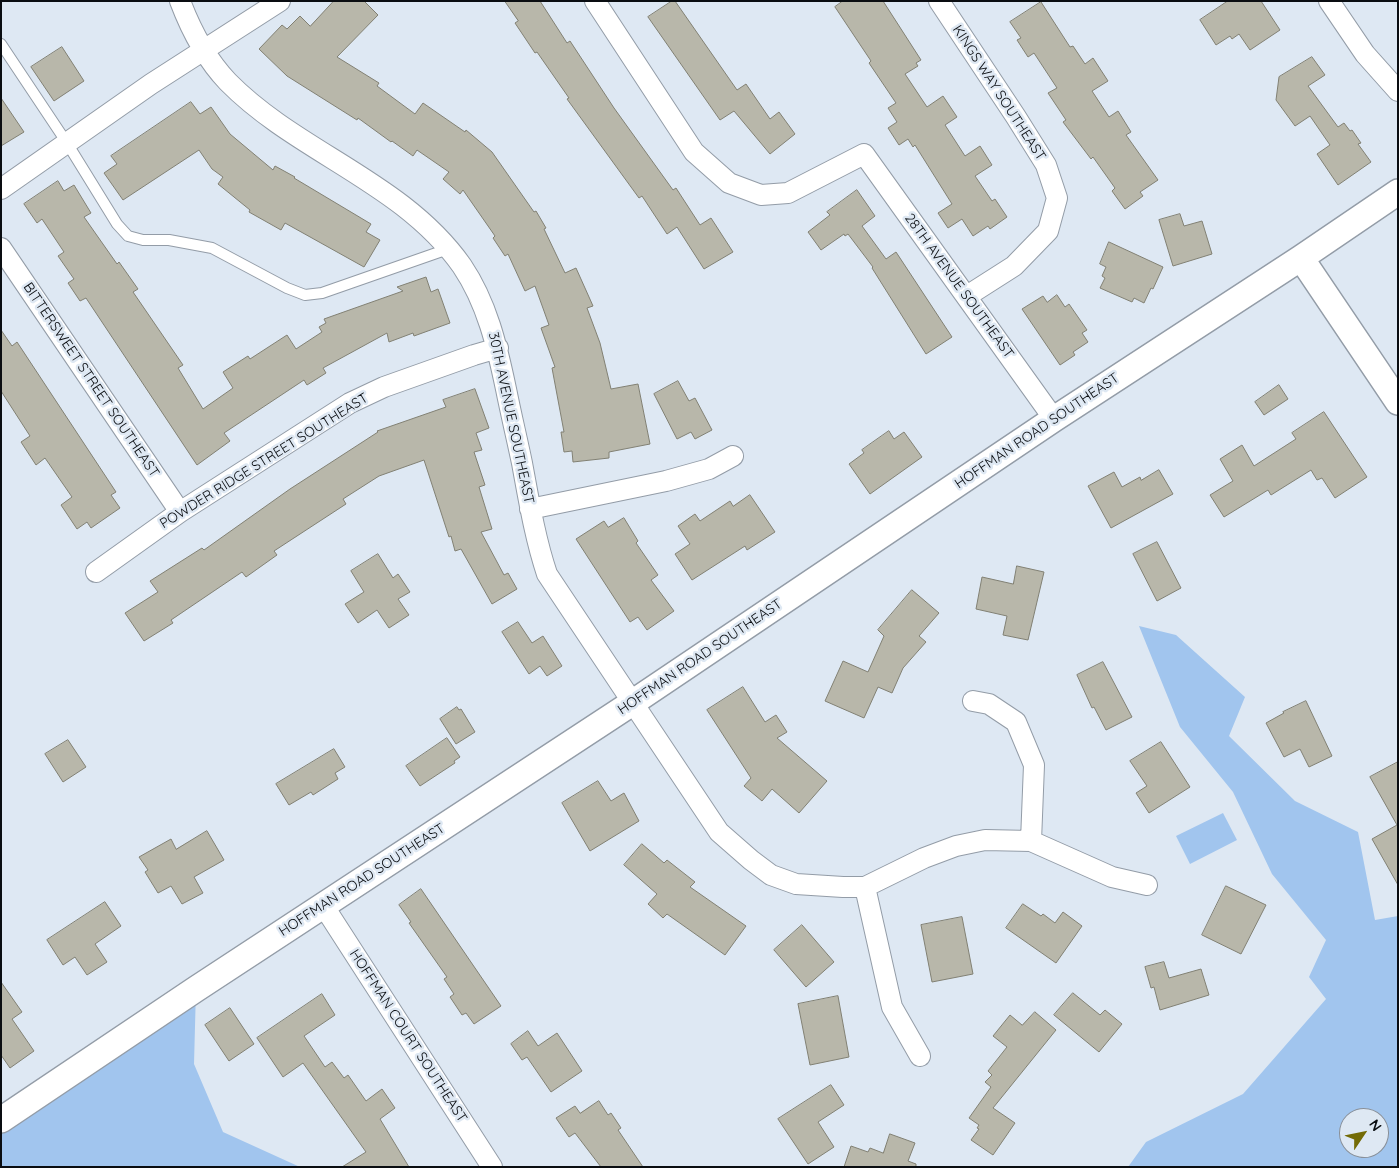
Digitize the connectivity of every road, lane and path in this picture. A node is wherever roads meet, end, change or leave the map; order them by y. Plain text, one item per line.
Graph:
1 (180, 1) edge
2 (280, 1) edge
3 (595, 1) edge
4 (939, 1) edge
5 (1329, 1) edge
6 (1, 44) edge
7 (204, 51) junction
8 (1398, 91) edge
9 (67, 143) junction
10 (1, 189) edge
11 (1398, 192) edge
12 (1, 248) edge
13 (448, 249) junction
14 (1300, 258) junction
15 (967, 296) junction
16 (498, 348) junction
17 (1398, 402) edge
18 (1054, 419) junction
19 (733, 456) dead end
20 (530, 509) junction
21 (180, 512) junction
22 (96, 572) dead end
23 (973, 701) dead end
24 (632, 703) junction
25 (1031, 841) junction
26 (1148, 885) dead end
27 (865, 887) junction
28 (323, 905) junction
29 (920, 1056) dead end
30 (1, 1120) edge
31 (492, 1167) edge

1 - 7 street, 30TH AVENUE SOUTHEAST
2 - 7 street
3 - 15 street, 28TH AVENUE SOUTHEAST
4 - 15 street, KINGS WAY SOUTHEAST
5 - 8 street
6 - 9 lane
7 - 9 street
7 - 13 street, 30TH AVENUE SOUTHEAST
9 - 10 street
9 - 13 lane
11 - 14 street, HOFFMAN ROAD SOUTHEAST
12 - 21 street, BITTERSWEET STREET SOUTHEAST
13 - 16 street, 30TH AVENUE SOUTHEAST
14 - 17 street
14 - 18 street, HOFFMAN ROAD SOUTHEAST
15 - 18 street, 28TH AVENUE SOUTHEAST
16 - 20 street, 30TH AVENUE SOUTHEAST
16 - 21 street, POWDER RIDGE STREET SOUTHEAST
18 - 24 street, HOFFMAN ROAD SOUTHEAST
19 - 20 street
20 - 24 street, 30TH AVENUE SOUTHEAST
21 - 22 street, POWDER RIDGE STREET SOUTHEAST
23 - 25 street
24 - 27 street, 30TH AVENUE SOUTHEAST
24 - 28 street, HOFFMAN ROAD SOUTHEAST
25 - 26 street
25 - 27 street
27 - 29 street
28 - 30 street, HOFFMAN ROAD SOUTHEAST
28 - 31 street, HOFFMAN COURT SOUTHEAST

